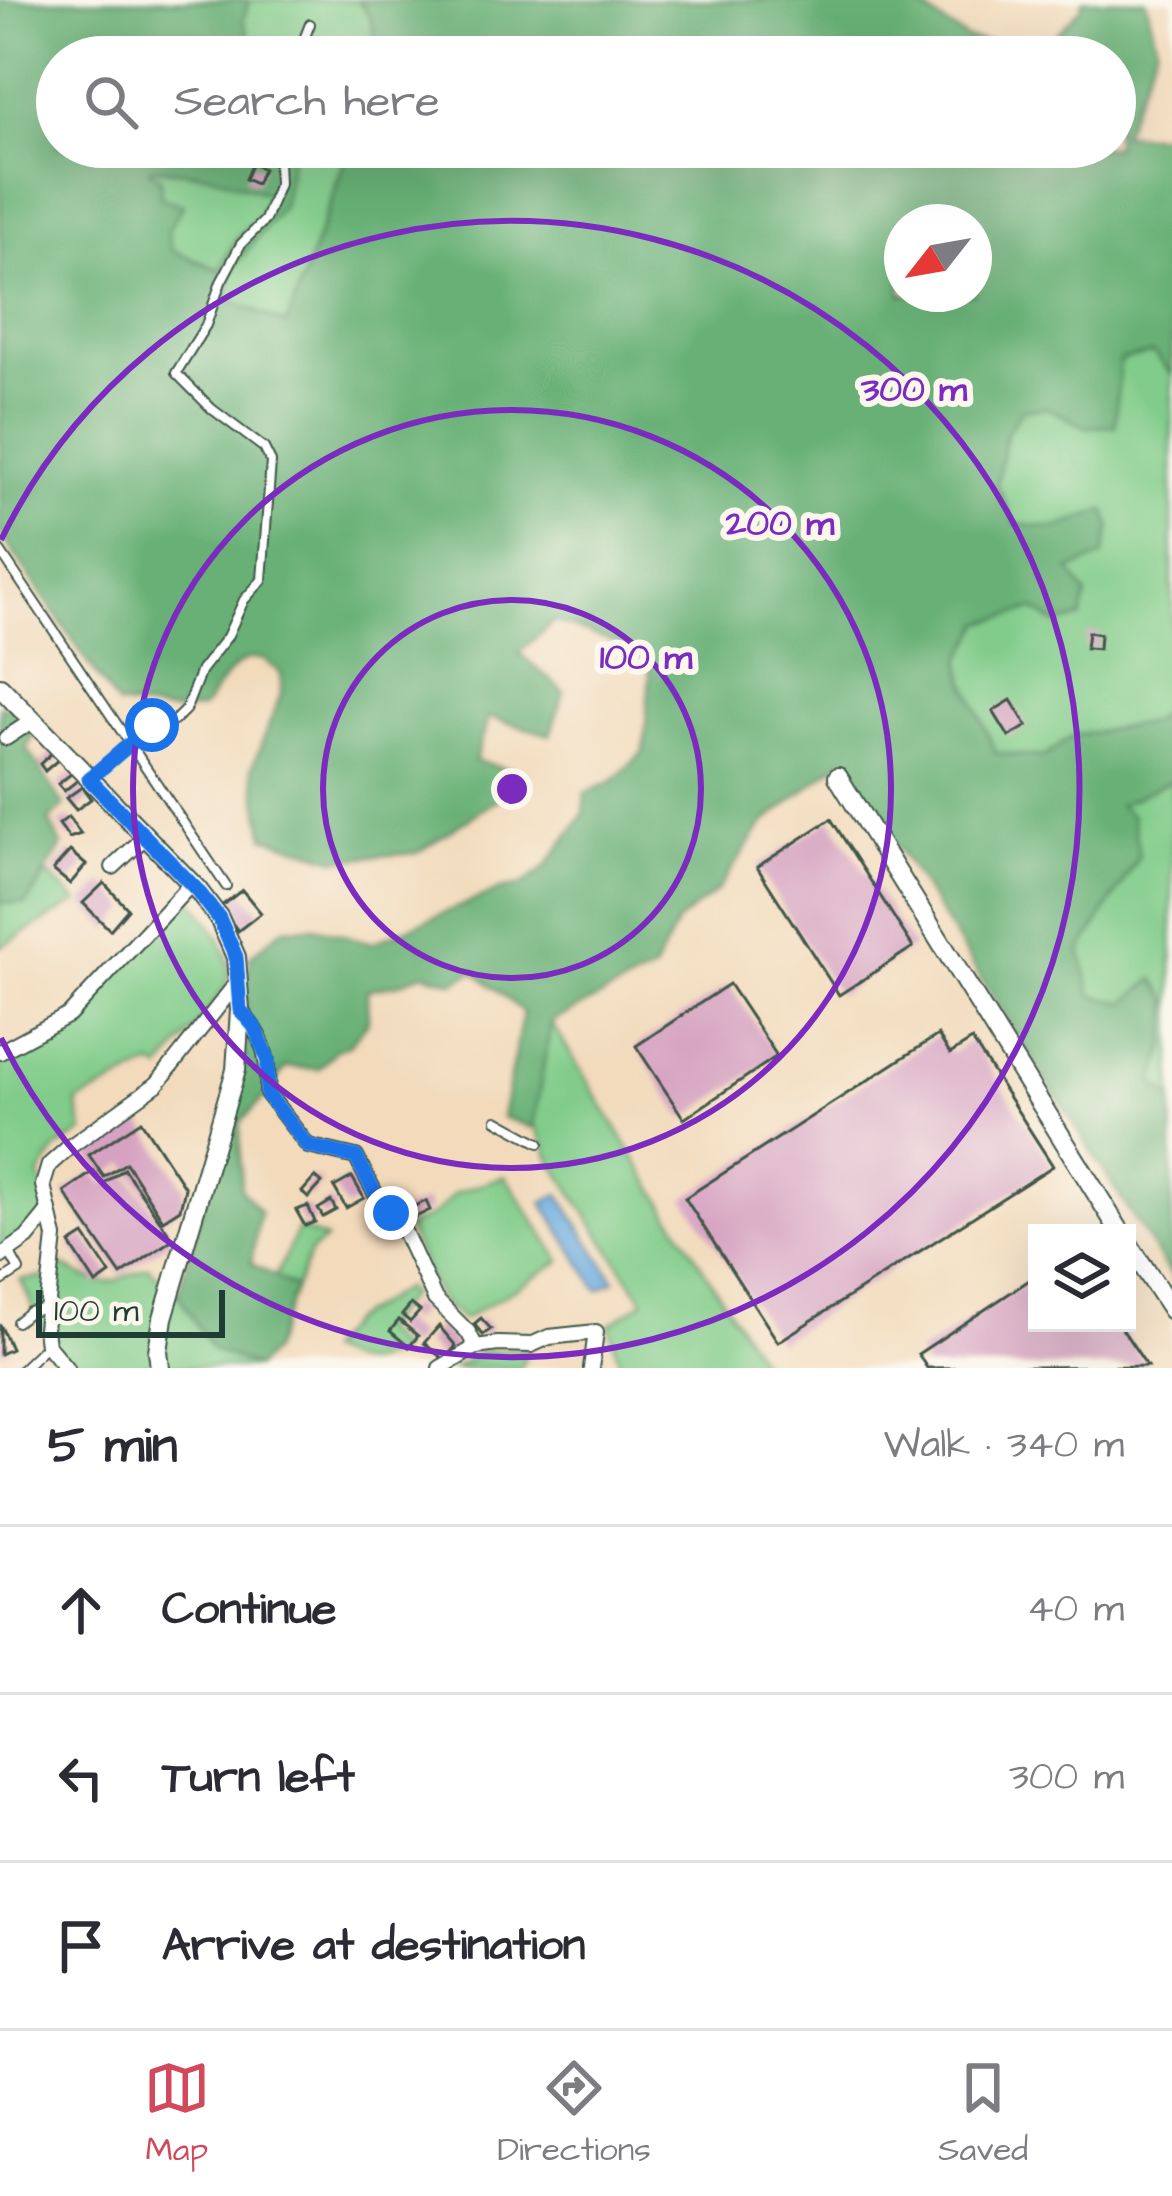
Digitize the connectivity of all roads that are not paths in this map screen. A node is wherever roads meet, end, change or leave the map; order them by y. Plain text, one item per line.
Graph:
1 (310, 25) dead end
2 (306, 36) edge
3 (279, 168) edge
4 (0, 551) edge
5 (0, 687) edge
6 (32, 721) junction
7 (6, 738) dead end
8 (132, 742) junction
9 (838, 777) dead end
10 (89, 779) junction
11 (146, 837) junction
12 (113, 867) dead end
13 (191, 884) junction
14 (226, 886) dead end
15 (239, 980) junction
16 (240, 1010) junction
17 (0, 1052) edge
18 (497, 1120) dead end
19 (539, 1143) dead end
20 (49, 1211) junction
21 (1115, 1224) edge
22 (4, 1255) edge
23 (1136, 1256) edge
24 (0, 1282) edge
25 (47, 1307) junction
26 (1172, 1310) edge
27 (17, 1322) dead end
28 (46, 1345) junction
29 (476, 1347) junction
30 (23, 1368) edge
31 (66, 1368) edge
32 (160, 1368) edge
33 (440, 1368) edge
34 (591, 1368) edge

1 - 2 lane
3 - 8 lane
4 - 8 lane
5 - 6 street
6 - 7 street
6 - 10 street
8 - 10 lane
8 - 14 lane
9 - 21 street
10 - 11 street
11 - 12 street
11 - 13 street
13 - 15 street
13 - 17 street
15 - 16 street
15 - 20 street
16 - 29 street
16 - 32 street
18 - 19 lane
20 - 22 street
20 - 25 street
22 - 24 lane
23 - 26 street
25 - 27 lane
25 - 28 street
28 - 30 lane
28 - 31 street
29 - 33 street
29 - 34 street

